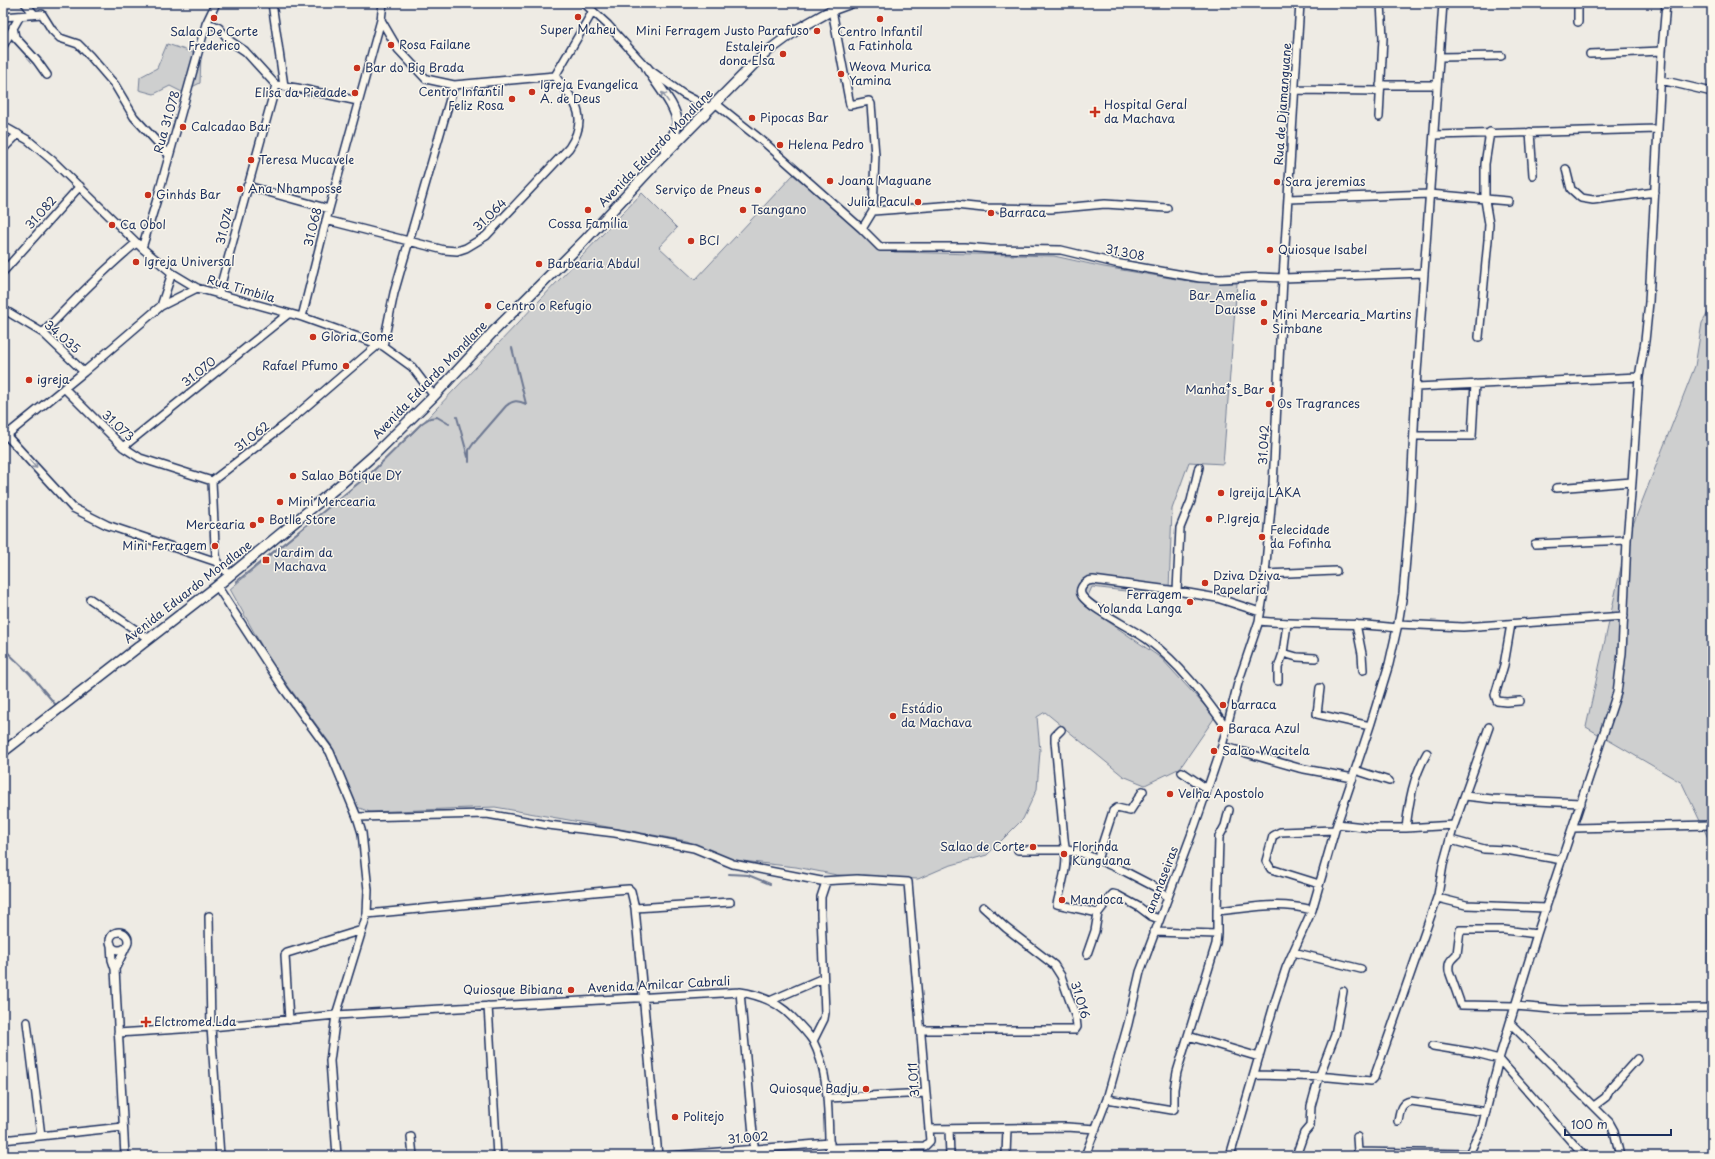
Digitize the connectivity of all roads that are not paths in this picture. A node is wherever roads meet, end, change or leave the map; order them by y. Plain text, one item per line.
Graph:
1 (25, 3) edge
2 (216, 3) edge
3 (272, 3) edge
4 (383, 3) edge
5 (584, 3) edge
6 (851, 3) edge
7 (1300, 3) edge
8 (1381, 3) edge
9 (1443, 3) edge
10 (1578, 3) edge
11 (1666, 3) edge
12 (832, 10) junction
13 (593, 11) junction
14 (34, 14) junction
15 (20, 16) junction
16 (3, 17) edge
17 (381, 20) junction
18 (1578, 22) dead end
19 (206, 24) junction
20 (13, 28) junction
21 (3, 46) edge
22 (1662, 52) junction
23 (1590, 54) dead end
24 (1501, 56) dead end
25 (1440, 57) junction
26 (647, 68) junction
27 (47, 75) dead end
28 (555, 76) junction
29 (1661, 80) junction
30 (454, 85) junction
31 (1437, 85) junction
32 (280, 86) junction
33 (1380, 88) junction
34 (1295, 90) junction
35 (1712, 92) edge
36 (358, 101) junction
37 (712, 106) junction
38 (1379, 117) dead end
39 (3, 126) edge
40 (1658, 129) junction
41 (1490, 132) junction
42 (1530, 132) junction
43 (18, 134) junction
44 (1434, 135) junction
45 (3, 149) edge
46 (169, 154) junction
47 (661, 158) junction
48 (1566, 169) dead end
49 (1533, 175) dead end
50 (80, 186) junction
51 (247, 186) junction
52 (1655, 192) junction
53 (1430, 194) junction
54 (1288, 199) junction
55 (1486, 200) junction
56 (1508, 202) dead end
57 (1167, 208) dead end
58 (329, 209) junction
59 (873, 211) junction
60 (326, 220) junction
61 (862, 229) junction
62 (410, 241) junction
63 (136, 242) junction
64 (142, 248) junction
65 (3, 272) edge
66 (172, 273) junction
67 (1424, 273) junction
68 (1283, 278) junction
69 (197, 288) junction
70 (218, 294) junction
71 (161, 306) junction
72 (3, 309) edge
73 (288, 314) junction
74 (302, 317) junction
75 (43, 333) junction
76 (1479, 337) dead end
77 (381, 345) junction
78 (84, 372) junction
79 (1639, 377) junction
80 (1475, 384) junction
81 (1416, 386) junction
82 (64, 388) junction
83 (434, 396) junction
84 (1415, 436) junction
85 (5, 437) edge
86 (123, 447) junction
87 (1200, 467) dead end
88 (212, 481) junction
89 (1632, 482) junction
90 (1556, 488) dead end
91 (1627, 540) junction
92 (1535, 544) dead end
93 (217, 562) junction
94 (1336, 571) dead end
95 (1265, 574) junction
96 (230, 575) junction
97 (217, 586) junction
98 (1177, 591) junction
99 (90, 599) dead end
100 (1260, 612) junction
101 (1624, 616) junction
102 (1259, 620) junction
103 (1287, 624) junction
104 (1356, 624) junction
105 (1512, 624) junction
106 (1397, 626) junction
107 (149, 639) junction
108 (1283, 653) junction
109 (1315, 658) dead end
110 (1363, 670) dead end
111 (1278, 681) dead end
112 (1320, 688) dead end
113 (1520, 700) dead end
114 (1370, 726) junction
115 (1489, 726) dead end
116 (1226, 727) junction
117 (1061, 730) dead end
118 (1222, 746) junction
119 (3, 752) edge
120 (1427, 753) dead end
121 (1355, 770) junction
122 (1182, 772) dead end
123 (1352, 778) junction
124 (1389, 781) dead end
125 (1207, 789) junction
126 (1143, 791) dead end
127 (1465, 796) junction
128 (1581, 803) junction
129 (1229, 810) dead end
130 (357, 817) junction
131 (1454, 825) junction
132 (1712, 825) edge
133 (1336, 827) junction
134 (1406, 828) junction
135 (1573, 828) junction
136 (1451, 840) junction
137 (1018, 850) dead end
138 (1067, 850) junction
139 (1097, 860) junction
140 (1562, 860) junction
141 (826, 882) junction
142 (1320, 884) junction
143 (1438, 895) junction
144 (1167, 896) junction
145 (730, 902) dead end
146 (984, 907) dead end
147 (636, 908) junction
148 (1546, 908) junction
149 (1312, 910) junction
150 (1217, 911) junction
151 (367, 914) junction
152 (1098, 914) junction
153 (209, 916) dead end
154 (1159, 919) junction
155 (362, 930) junction
156 (1154, 932) junction
157 (1217, 934) junction
158 (1537, 934) junction
159 (111, 944) junction
160 (125, 949) junction
161 (1293, 952) junction
162 (1087, 954) dead end
163 (115, 969) junction
164 (1361, 969) dead end
165 (823, 978) junction
166 (1343, 991) dead end
167 (740, 992) junction
168 (643, 996) junction
169 (772, 1000) junction
170 (488, 1006) junction
171 (1515, 1006) junction
172 (1712, 1008) edge
173 (336, 1015) junction
174 (289, 1020) junction
175 (27, 1022) dead end
176 (1510, 1023) junction
177 (212, 1028) junction
178 (922, 1030) junction
179 (118, 1032) junction
180 (1188, 1036) junction
181 (813, 1041) junction
182 (1433, 1046) dead end
183 (1259, 1057) junction
184 (1499, 1059) junction
185 (1637, 1060) dead end
186 (1254, 1075) junction
187 (1319, 1077) junction
188 (926, 1093) junction
189 (828, 1098) junction
190 (1106, 1099) junction
191 (1594, 1106) junction
192 (1486, 1112) junction
193 (1398, 1121) dead end
194 (123, 1128) junction
195 (1007, 1128) junction
196 (930, 1129) junction
197 (949, 1129) junction
198 (1096, 1129) junction
199 (41, 1136) junction
200 (411, 1137) dead end
201 (1357, 1137) dead end
202 (3, 1140) edge
203 (830, 1146) junction
204 (755, 1148) junction
205 (1469, 1155) edge
206 (125, 1156) edge
207 (220, 1156) edge
208 (337, 1156) edge
209 (413, 1156) edge
210 (497, 1156) edge
211 (658, 1156) edge
212 (668, 1156) edge
213 (755, 1156) edge
214 (830, 1156) edge
215 (950, 1156) edge
216 (1006, 1156) edge
217 (1085, 1156) edge
218 (1230, 1156) edge
219 (1296, 1156) edge
220 (1584, 1156) edge
221 (1620, 1156) edge

1 - 14 street
2 - 19 street, Rua 31.078
3 - 32 street, 31.074
4 - 17 street, 31.068
5 - 13 street, 31.308
6 - 12 main road, Avenida Eduardo Mondlane
7 - 34 street, Rua de Djamanguane
8 - 33 street
9 - 25 street
10 - 18 street
11 - 22 street
12 - 37 main road, Avenida Eduardo Mondlane
12 - 59 street
13 - 26 street, 31.308
13 - 28 street
14 - 15 street
14 - 46 street
15 - 16 street
15 - 20 street
17 - 30 street
17 - 36 street, 31.068
19 - 32 street
19 - 46 street, Rua 31.078
20 - 21 street
20 - 27 street
22 - 23 street
22 - 29 street
24 - 25 street
25 - 31 street
26 - 37 street, 31.308
47 -> 26 main road
28 - 30 street
28 - 62 street, 31.064
29 - 35 street
29 - 40 street
30 - 62 street
31 - 33 street
31 - 44 street
32 - 36 street
32 - 51 street, 31.074
33 - 34 street
33 - 38 street
34 - 54 street, Rua de Djamanguane
36 - 58 street, 31.068
37 - 47 main road, Avenida Eduardo Mondlane
37 - 61 street, 31.308
39 - 43 street, Rua Timbila
40 - 42 street
40 - 52 street
41 - 42 street
41 - 44 street
41 - 55 street
42 - 49 street
43 - 45 street
43 - 50 street, Rua Timbila
44 - 53 street
46 - 64 street, Rua 31.078
47 - 83 main road, Avenida Eduardo Mondlane
48 - 52 street
50 - 63 street, Rua Timbila
50 - 65 street, 31.082
51 - 58 street
51 - 70 street, 31.074
52 - 79 street
53 - 54 street
53 - 55 street
53 - 67 street
54 - 68 street, Rua de Djamanguane
55 - 56 street
55 - 76 street
57 - 59 street
58 - 60 street, 31.068
59 - 61 street
60 - 62 street, 31.064
60 - 74 street, 31.068
61 - 68 street, 31.308
62 - 77 street
63 - 64 street, Rua Timbila
63 - 75 street
64 - 66 street, Rua Timbila
66 - 69 street, Rua Timbila
66 - 71 street
67 - 68 street, 31.308
67 - 81 street
68 - 95 street, 31.042
69 - 70 street, Rua Timbila
69 - 71 street
70 - 73 street, Rua Timbila
71 - 78 street
72 - 75 street, 34.035
73 - 74 street, Rua Timbila
73 - 86 street, 31.070
74 - 77 street, Rua Timbila
75 - 78 street, 34.035
77 - 83 street, Rua Timbila
77 - 88 street, 31.062
78 - 82 street
79 - 80 street
79 - 89 street
80 - 81 street
80 - 84 street
81 - 84 street
82 - 85 street
82 - 86 street, 31.073
83 - 96 main road, Avenida Eduardo Mondlane
84 - 106 street
85 -> 93 street
86 - 88 street, 31.073
87 - 98 street
88 - 93 street
89 - 90 street
89 - 91 street
91 - 92 street
91 - 101 street
93 - 96 street
94 - 95 street
95 - 100 street, 31.042
96 - 97 main road, Avenida Eduardo Mondlane
97 - 107 main road, Avenida Eduardo Mondlane
97 - 130 street
98 - 100 street
98 - 116 street
99 - 107 street
100 - 102 street, ananaseiras
101 - 105 street
101 - 128 street
102 - 103 street
102 - 116 street, ananaseiras
103 - 104 street
103 - 108 street
104 - 106 street
104 - 110 street
105 - 106 street
105 - 113 street
106 - 114 street
107 - 119 main road, Avenida Eduardo Mondlane
108 - 109 street
108 - 111 street
112 - 114 street
114 - 121 street
115 - 127 street
116 - 118 street, ananaseiras
117 - 138 street
118 - 123 street
118 - 125 street, ananaseiras
120 - 134 street
121 - 123 street
121 - 124 street
122 - 125 street
123 - 133 street
125 - 144 street, ananaseiras
126 - 139 street
127 - 128 street
127 - 131 street
128 - 135 street
129 - 150 street
130 - 141 street
130 - 151 street
131 - 134 street
131 - 136 street
132 - 135 street
133 - 134 street
133 - 142 street
133 - 142 street
135 - 140 street
136 - 140 street
136 - 143 street
137 - 138 street
138 - 139 street
138 - 152 street
139 - 144 street
140 - 148 street
141 - 165 street
141 - 178 street, 31.011
142 - 149 street
143 - 148 street
143 - 187 street
144 - 154 street, ananaseiras
145 - 147 street
146 - 178 street, 31.016
147 - 151 street
147 - 168 street
148 - 158 street
149 - 150 street
149 - 161 street
150 - 157 street
151 - 155 street
152 - 154 street
152 - 162 street
153 - 177 street
154 - 156 street, ananaseiras
155 - 173 street
155 - 174 street
156 - 157 street
156 - 190 street, ananaseiras
157 - 180 street
158 - 171 street
158 - 171 street
159 - 160 street
159 - 160 street
159 - 163 street
160 - 163 street
161 - 164 street
161 - 183 street
163 - 179 street
165 - 169 street
165 - 181 street
166 - 187 street
167 - 168 street, Avenida Amilcar Cabrali
167 - 169 street, Avenida Amilcar Cabrali
167 - 204 street
168 - 170 street, Avenida Amilcar Cabrali
168 - 211 street
169 - 181 street, Avenida Amilcar Cabrali
170 - 173 street, Avenida Amilcar Cabrali
170 - 210 street
171 - 172 street
171 - 176 street
173 - 174 street, Avenida Amilcar Cabrali
173 - 208 street
174 - 177 street, Avenida Amilcar Cabrali
175 - 199 street
176 - 184 street
176 - 191 street
177 - 179 street, Avenida Amilcar Cabrali
177 - 207 street
178 - 188 street, 31.011
179 - 194 street
180 - 183 street
180 - 190 street
181 - 189 street
182 - 184 street
183 - 186 street
184 - 192 street
184 - 220 street
185 - 191 street
186 - 187 street
186 - 218 street
187 - 219 street
188 - 189 street
188 - 196 street, 31.011
189 - 203 street
190 - 198 street, ananaseiras
191 - 221 street
192 - 193 street
192 - 205 street
194 - 199 street
194 - 206 street
195 - 197 street
195 - 198 street
195 - 216 street
196 - 197 street
196 - 203 street, 31.002
197 - 215 street
198 - 217 street, ananaseiras
199 - 202 street
200 - 209 street
201 - 205 street
203 - 204 street, 31.002
203 - 214 street
204 - 212 street, 31.002
204 - 213 street

